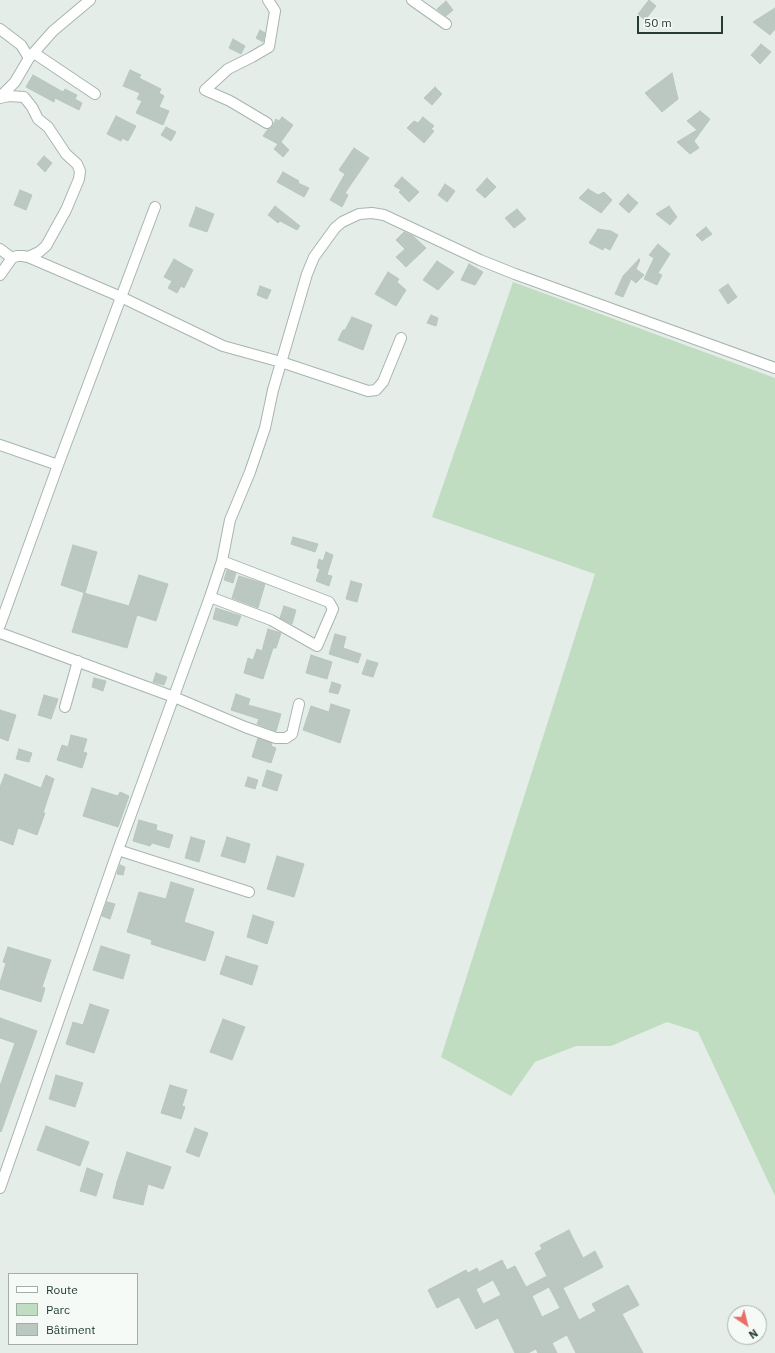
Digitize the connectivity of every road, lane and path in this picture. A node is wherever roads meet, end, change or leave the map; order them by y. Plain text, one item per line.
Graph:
1 (90, 0) edge
2 (268, 0) edge
3 (412, 0) edge
4 (446, 24) dead end
5 (0, 29) edge
6 (32, 55) junction
7 (95, 94) dead end
8 (0, 98) edge
9 (267, 123) dead end
10 (155, 207) dead end
11 (0, 249) edge
12 (28, 257) junction
13 (12, 258) junction
14 (0, 275) edge
15 (120, 297) junction
16 (401, 338) dead end
17 (281, 362) junction
18 (775, 368) edge
19 (0, 444) edge
20 (58, 465) junction
21 (222, 561) junction
22 (210, 597) junction
23 (0, 625) edge
24 (0, 632) edge
25 (78, 661) junction
26 (174, 697) junction
27 (299, 704) dead end
28 (65, 707) dead end
29 (118, 850) junction
30 (250, 892) dead end
31 (0, 1188) edge

1 - 6 street
2 - 9 street
3 - 4 street
5 - 6 street
6 - 7 street
6 - 8 street
8 - 12 street
10 - 15 street
11 - 13 street
12 - 13 street
12 - 15 street
13 - 14 street
15 - 17 street
15 - 20 street
16 - 17 street
17 - 18 street
17 - 21 street
19 - 20 street
20 - 23 street
21 - 22 street
21 - 22 street
22 - 26 street
24 - 25 street
25 - 26 street
25 - 28 street
26 - 27 street
26 - 29 street
29 - 30 street
29 - 31 street

